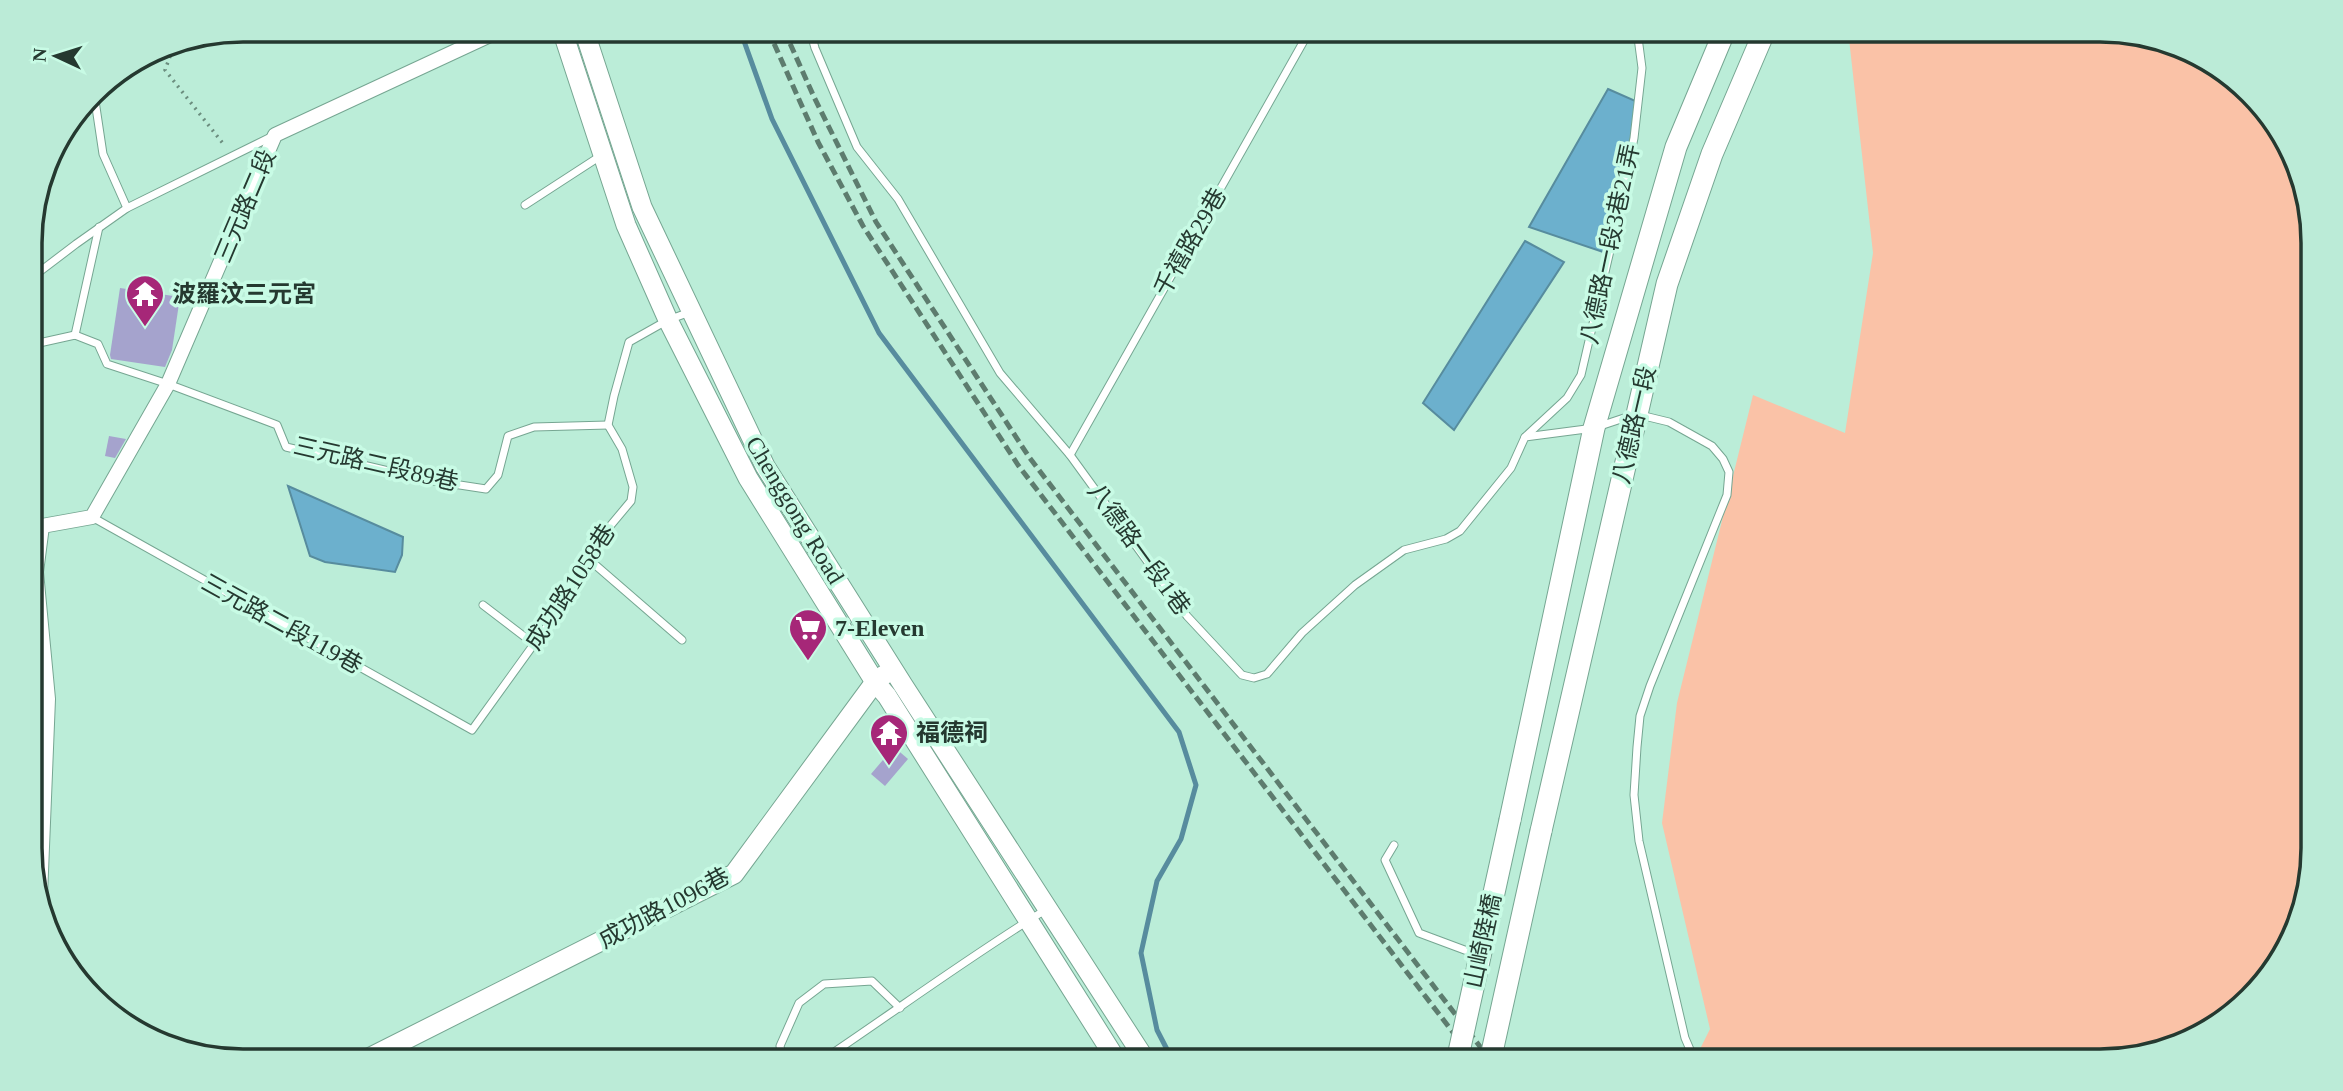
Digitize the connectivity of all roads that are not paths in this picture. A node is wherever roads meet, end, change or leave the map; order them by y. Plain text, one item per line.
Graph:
1 (475, 42) edge
2 (566, 42) edge
3 (588, 42) edge
4 (813, 42) edge
5 (1303, 42) edge
6 (1639, 42) edge
7 (1720, 42) edge
8 (1760, 42) edge
9 (96, 107) edge
10 (275, 135) junction
11 (603, 154) junction
12 (525, 205) dead end
13 (127, 208) junction
14 (99, 227) junction
15 (42, 270) edge
16 (691, 312) junction
17 (668, 320) junction
18 (75, 335) junction
19 (42, 342) edge
20 (168, 384) junction
21 (1636, 414) junction
22 (608, 425) junction
23 (1594, 428) junction
24 (1525, 437) junction
25 (1069, 455) junction
26 (92, 517) junction
27 (42, 523) edge
28 (585, 556) junction
29 (483, 605) dead end
30 (42, 636) edge
31 (682, 640) dead end
32 (534, 644) junction
33 (892, 668) junction
34 (875, 682) junction
35 (472, 730) joint
36 (42, 792) edge
37 (1510, 820) joint
38 (1541, 831) joint
39 (1394, 845) dead end
40 (1048, 908) junction
41 (1029, 920) junction
42 (1479, 955) junction
43 (900, 1008) junction
44 (387, 1049) edge
45 (781, 1049) edge
46 (839, 1049) edge
47 (1110, 1049) edge
48 (1138, 1049) edge
49 (1459, 1049) edge
50 (1493, 1049) edge
51 (1690, 1049) edge

1 - 10 street, 三元路二段
2 - 11 street, Chenggong Road
3 - 16 street, Chenggong Road
4 - 25 lane, 八德路一段1巷
5 - 25 lane, 千禧路29巷
6 - 24 lane, 八德路一段3巷21弄
7 - 23 main road, 八德路一段
8 - 21 main road, 八德路一段
9 - 13 lane
10 - 13 lane
10 - 20 street, 三元路二段
11 - 12 lane
11 - 17 street, Chenggong Road
13 - 14 lane
14 - 15 lane
14 - 18 lane
16 - 17 lane
16 - 33 street, Chenggong Road
17 - 22 lane
17 - 34 street, Chenggong Road
18 - 19 lane
18 - 20 lane
20 - 22 lane, 三元路二段89巷
20 - 26 street, 三元路二段
21 - 23 lane
21 - 38 main road, 八德路一段
21 - 51 lane
22 - 28 lane, 成功路1058巷
23 - 24 lane
23 - 37 main road, 八德路一段
24 - 25 lane, 八德路一段1巷
26 - 27 street
26 - 35 lane, 三元路二段119巷
28 - 31 lane
28 - 32 lane, 成功路1058巷
29 - 32 lane
30 - 36 street
32 - 35 lane, 成功路1058巷
33 - 34 street, 成功路1096巷
33 - 40 street, Chenggong Road
34 - 41 street, Chenggong Road
34 - 44 street, 成功路1096巷
37 - 42 main road, 山崎陸橋, bridge
38 - 50 main road, 山崎陸橋, bridge
39 - 42 lane
40 - 41 lane
40 - 48 street, Chenggong Road
41 - 43 lane
41 - 47 street, Chenggong Road
42 - 49 main road, 山崎陸橋, bridge
43 - 45 lane
43 - 46 lane

